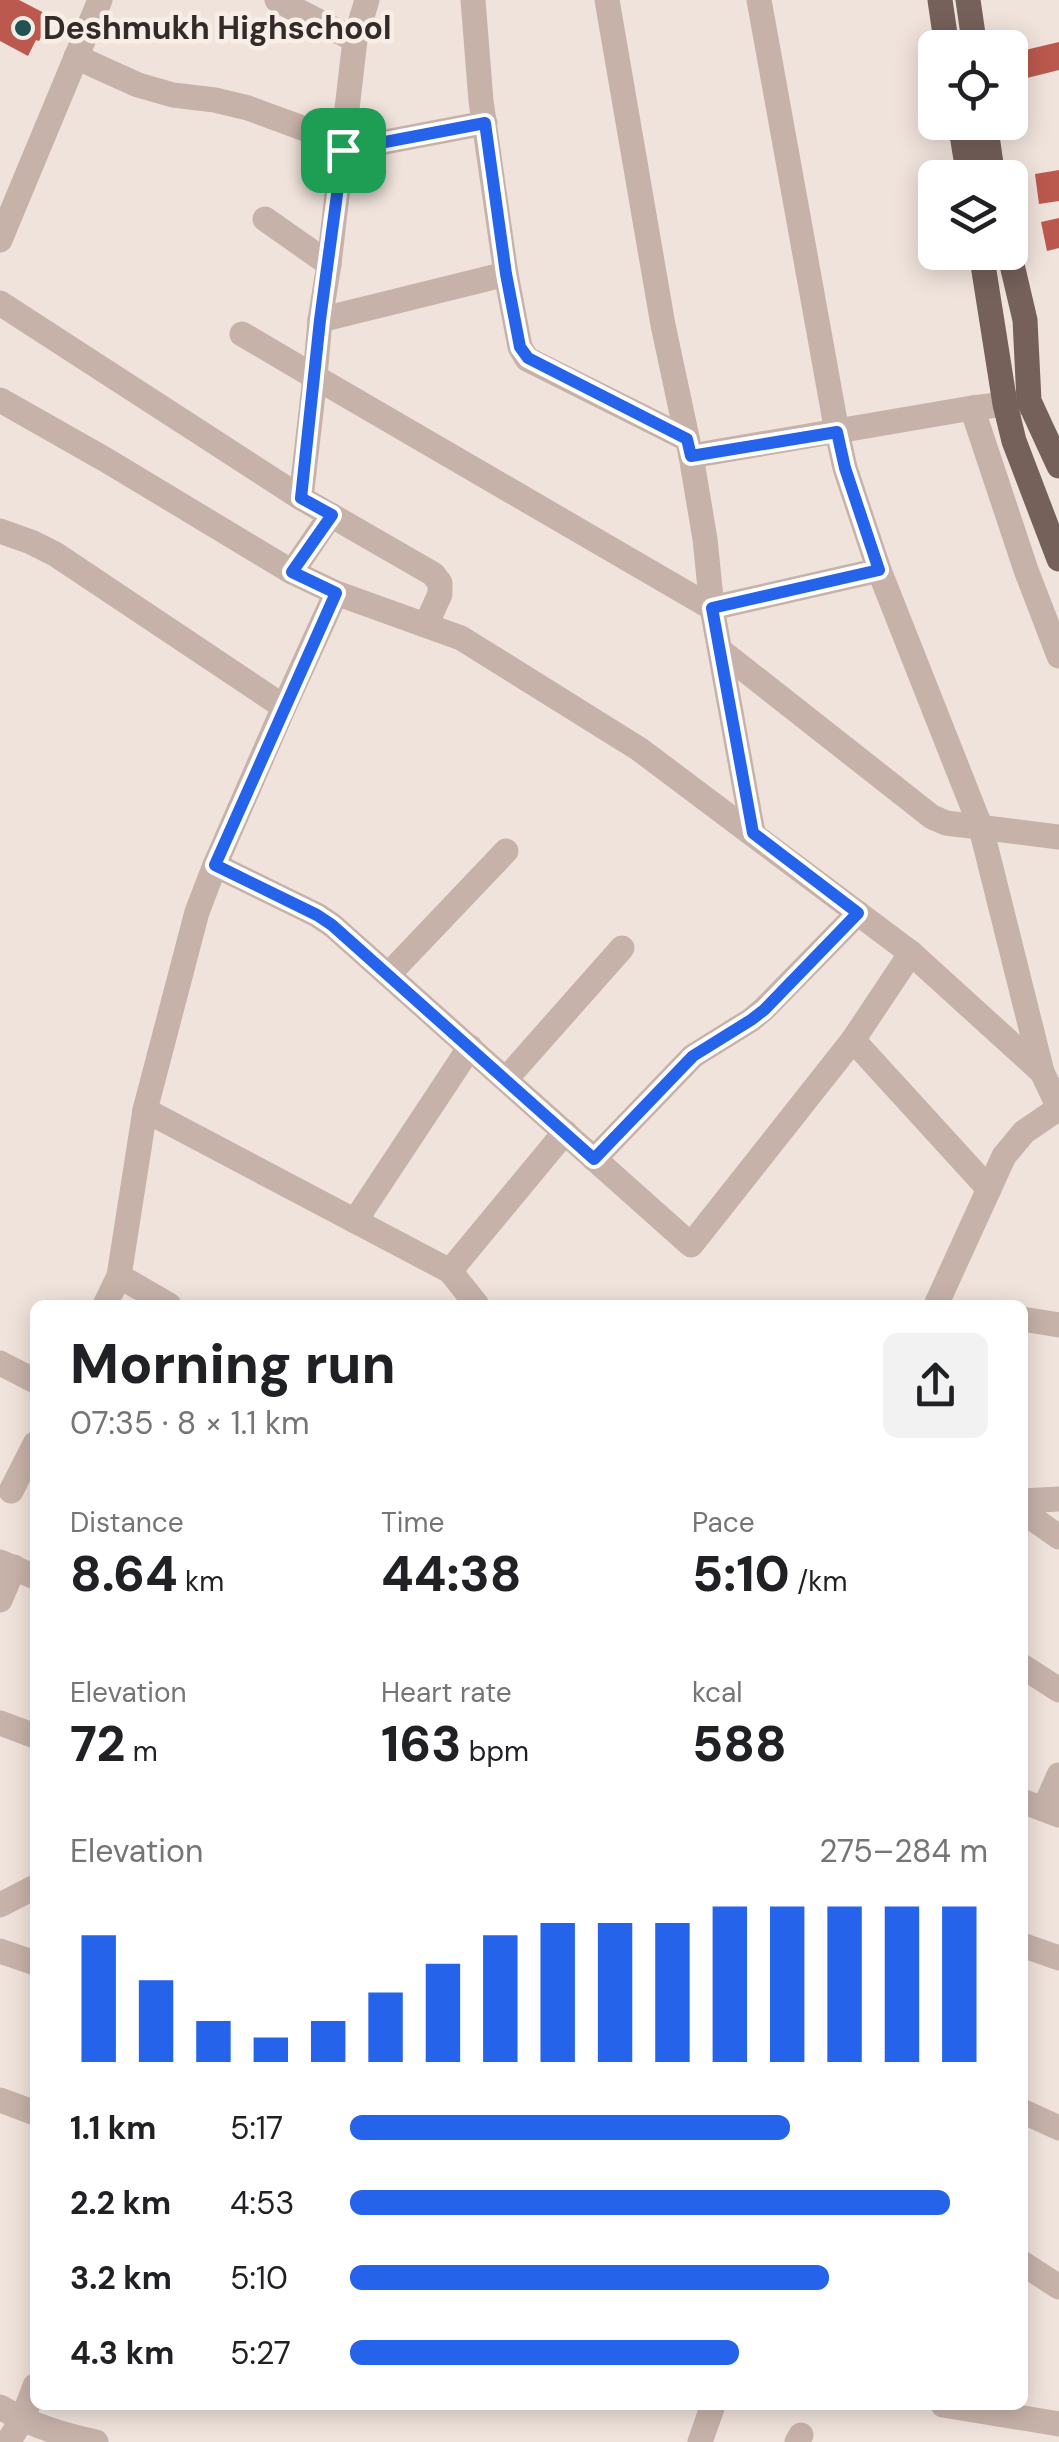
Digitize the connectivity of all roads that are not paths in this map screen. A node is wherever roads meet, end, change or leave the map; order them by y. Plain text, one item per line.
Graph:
1 (277, 0) edge
2 (367, 0) edge
3 (473, 0) edge
4 (607, 0) edge
5 (759, 0) edge
6 (940, 0) edge
7 (968, 0) edge
8 (92, 3) edge
9 (945, 30) edge
10 (973, 30) edge
11 (355, 40) junction
12 (76, 57) junction
13 (485, 123) junction
14 (343, 150) junction
15 (265, 218) dead end
16 (0, 240) edge
17 (329, 264) junction
18 (985, 270) edge
19 (1013, 270) edge
20 (506, 274) junction
21 (0, 303) edge
22 (320, 320) junction
23 (242, 334) dead end
24 (315, 377) junction
25 (0, 400) edge
26 (1017, 403) junction
27 (972, 408) junction
28 (837, 432) junction
29 (689, 447) junction
30 (1059, 466) edge
31 (301, 498) junction
32 (332, 515) junction
33 (0, 532) edge
34 (1059, 560) edge
35 (879, 570) junction
36 (292, 572) junction
37 (336, 593) junction
38 (712, 608) junction
39 (426, 625) junction
40 (720, 650) junction
41 (1059, 656) edge
42 (284, 707) junction
43 (981, 828) junction
44 (753, 833) junction
45 (1059, 837) edge
46 (506, 851) dead end
47 (215, 865) junction
48 (858, 913) junction
49 (622, 948) dead end
50 (911, 953) junction
51 (389, 974) junction
52 (854, 1040) junction
53 (470, 1046) junction
54 (1042, 1072) junction
55 (506, 1079) junction
56 (1059, 1108) edge
57 (144, 1110) junction
58 (565, 1132) junction
59 (594, 1159) junction
60 (989, 1188) junction
61 (355, 1220) junction
62 (450, 1271) junction
63 (120, 1276) junction
64 (108, 1300) edge
65 (161, 1300) edge
66 (473, 1300) edge
67 (938, 1300) edge
68 (1028, 1320) edge
69 (1059, 1325) edge
70 (0, 1363) edge
71 (30, 1378) edge
72 (30, 1451) edge
73 (5, 1488) edge
74 (30, 1499) edge
75 (1059, 1499) edge
76 (1028, 1500) edge
77 (1028, 1515) edge
78 (1059, 1537) edge
79 (16, 1569) edge
80 (0, 1600) edge
81 (1028, 1670) edge
82 (1059, 1690) edge
83 (0, 1724) edge
84 (30, 1734) edge
85 (1059, 1775) edge
86 (1042, 1808) edge
87 (30, 1890) edge
88 (0, 1906) edge
89 (1028, 1947) edge
90 (0, 1951) edge
91 (1059, 1958) edge
92 (30, 1960) edge
93 (0, 2100) edge
94 (30, 2111) edge
95 (1028, 2114) edge
96 (1059, 2128) edge
97 (1028, 2267) edge
98 (1059, 2287) edge
99 (30, 2393) edge
100 (1028, 2409) edge
101 (711, 2410) edge
102 (973, 2410) edge
103 (10, 2423) edge
104 (1051, 2423) edge
105 (96, 2442) edge
106 (700, 2442) edge

1 - 11 street
2 - 11 street
3 - 13 street
4 - 29 street
5 - 28 street
6 - 9 main road
7 - 10 main road
8 - 12 street
11 - 14 street
12 - 14 street
12 - 16 street
13 - 14 street
13 - 20 street
14 - 17 street
15 - 17 street
17 - 22 street
18 - 26 main road
19 - 26 main road
20 - 22 street
20 - 29 street
21 - 31 street
22 - 24 street
23 - 24 street
24 - 31 street
24 - 38 street
25 - 36 street
26 - 27 street
26 - 30 main road
26 - 34 main road
27 - 28 street
27 - 41 street
28 - 29 street
28 - 35 street
29 - 38 street
31 - 32 street
32 - 36 street
32 - 39 street
33 - 42 street
35 - 38 street
35 - 43 street
36 - 37 street
37 - 39 street
37 - 42 street
38 - 40 street
39 - 44 street
40 - 43 street
40 - 44 street
42 - 47 street
43 - 45 street
43 - 54 street
44 - 48 street
46 - 51 street
47 - 51 street
47 - 57 street
48 - 50 street
48 - 59 street
49 - 55 street
50 - 52 street
50 - 54 street
51 - 53 street
52 - 59 street
52 - 60 street
53 - 55 street
53 - 61 street
54 - 56 street
55 - 58 street
56 - 60 street
57 - 61 street
57 - 63 street
58 - 59 street
58 - 62 street
60 - 67 street
61 - 62 street
62 - 66 street
63 - 64 street
63 - 65 street
68 - 69 street
70 - 71 street
72 - 73 street
73 - 74 street
75 - 76 street
77 - 78 street
79 - 80 street
81 - 82 street
83 - 84 street
85 - 86 street
87 - 88 street
89 - 91 street
90 - 92 street
93 - 94 street
95 - 96 street
97 - 98 street
99 - 103 street
100 - 104 street
101 - 106 street
102 - 104 street
103 - 105 street

